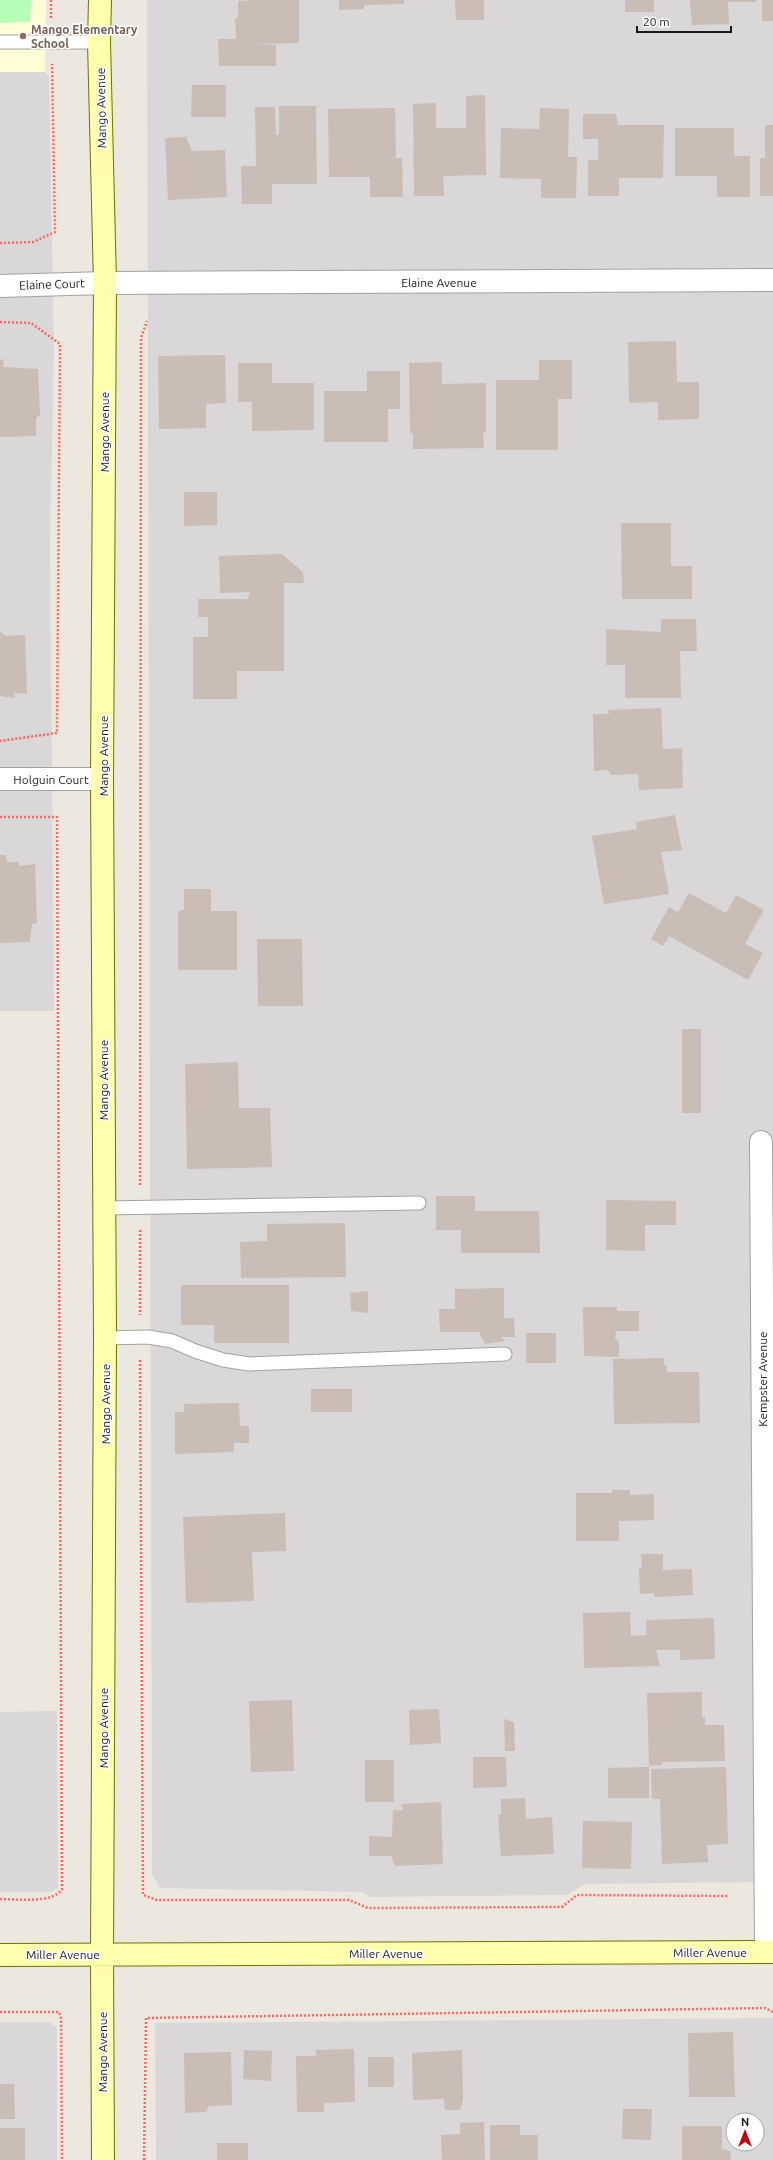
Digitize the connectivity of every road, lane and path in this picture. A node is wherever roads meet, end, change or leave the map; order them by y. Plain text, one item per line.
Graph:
1 (51, 0) edge
2 (100, 0) edge
3 (0, 42) edge
4 (52, 42) junction
5 (99, 42) junction
6 (0, 243) edge
7 (773, 280) edge
8 (104, 283) junction
9 (0, 286) edge
10 (147, 321) dead end
11 (0, 322) edge
12 (0, 741) edge
13 (0, 779) edge
14 (102, 779) junction
15 (0, 817) edge
16 (761, 1142) dead end
17 (419, 1203) dead end
18 (140, 1207) junction
19 (104, 1208) junction
20 (140, 1337) junction
21 (105, 1338) junction
22 (505, 1354) dead end
23 (729, 1896) dead end
24 (0, 1899) edge
25 (769, 1952) edge
26 (102, 1954) junction
27 (0, 1955) edge
28 (0, 2012) edge
29 (773, 2012) edge
30 (62, 2160) edge
31 (103, 2160) edge
32 (144, 2160) edge

1 - 4 path
2 - 5 street, Mango Avenue
3 - 4 lane
4 - 5 lane
4 - 6 path
5 - 8 street, Mango Avenue
7 - 8 street, Elaine Avenue
8 - 9 street, Elaine Court
8 - 14 street, Mango Avenue
10 - 18 path
11 - 12 path
13 - 14 street, Holguin Court
14 - 19 street, Mango Avenue
15 - 24 path
16 - 25 street, Kempster Avenue
17 - 18 lane
18 - 19 lane
18 - 20 path
19 - 21 street, Mango Avenue
20 - 21 lane
20 - 22 lane
20 - 23 path
21 - 26 street, Mango Avenue
25 - 26 street, Miller Avenue
26 - 27 street, Miller Avenue
26 - 31 street, Mango Avenue
28 - 30 path
29 - 32 path

